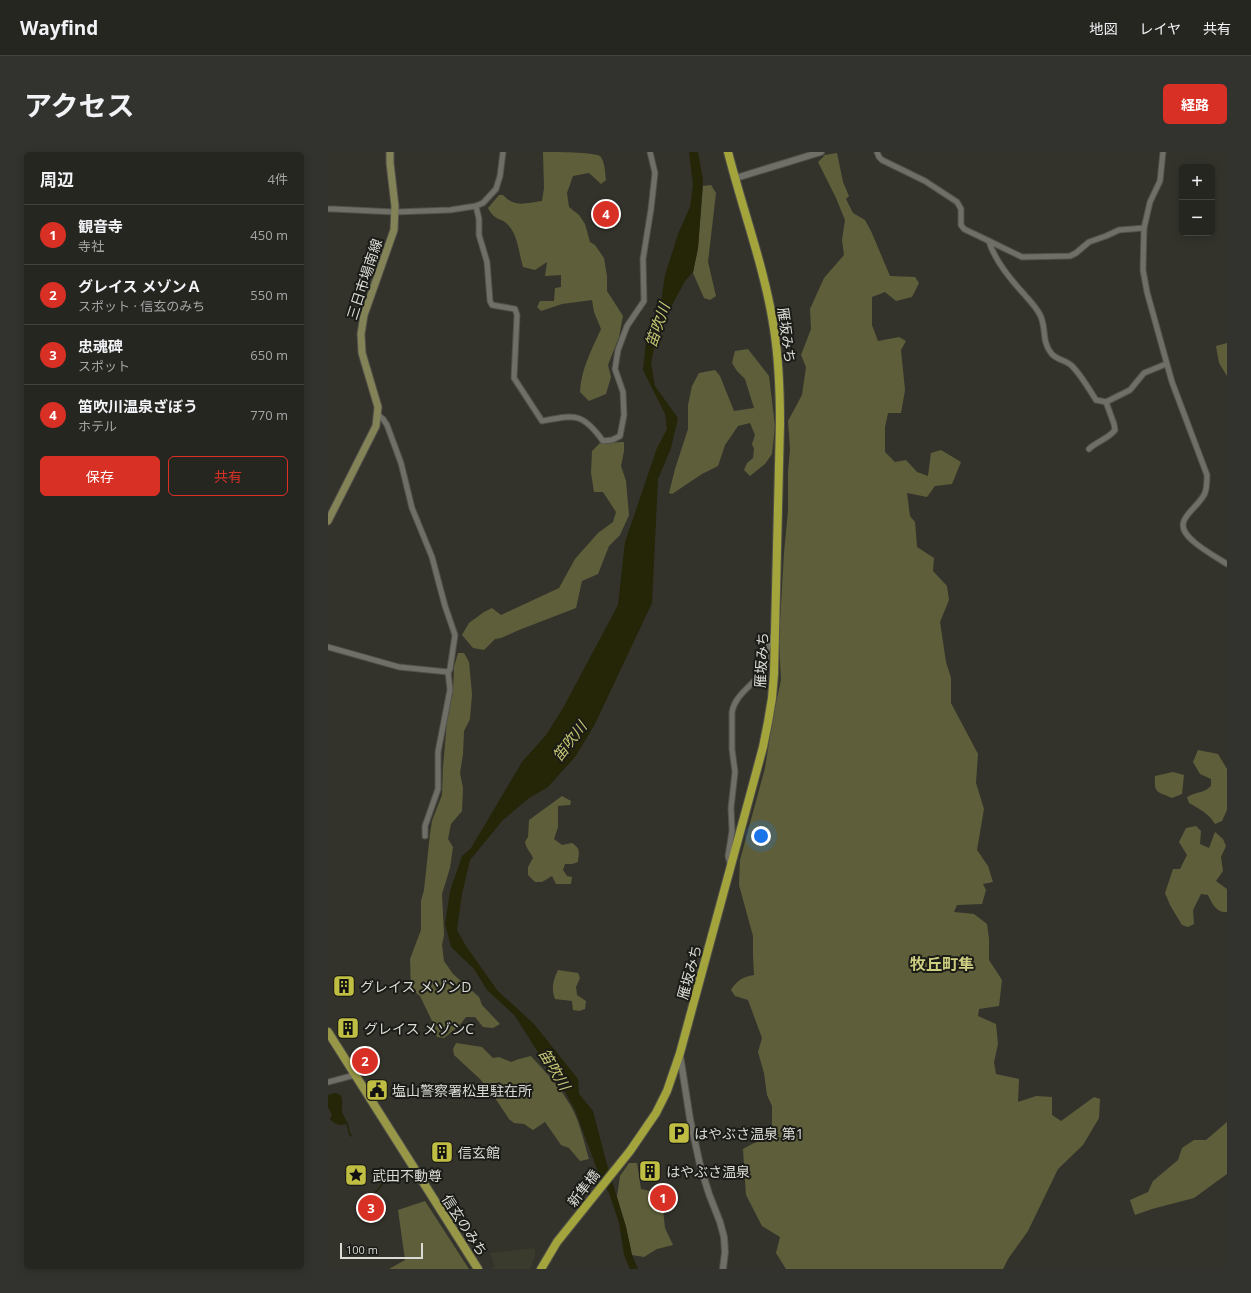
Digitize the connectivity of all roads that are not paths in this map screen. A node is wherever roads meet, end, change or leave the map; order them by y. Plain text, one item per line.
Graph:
1 (390, 152) edge
2 (503, 152) edge
3 (650, 152) edge
4 (728, 152) edge
5 (821, 152) edge
6 (876, 152) edge
7 (1163, 152) edge
8 (736, 178) junction
9 (476, 206) junction
10 (328, 209) edge
11 (395, 212) junction
12 (1144, 228) junction
13 (989, 241) junction
14 (1166, 364) junction
15 (1106, 402) junction
16 (378, 415) junction
17 (1089, 449) dead end
18 (328, 521) edge
19 (1227, 564) edge
20 (776, 634) junction
21 (328, 647) edge
22 (448, 672) junction
23 (425, 836) dead end
24 (731, 867) junction
25 (328, 1032) edge
26 (680, 1053) junction
27 (355, 1075) junction
28 (328, 1082) edge
29 (630, 1151) joint
30 (478, 1269) edge
31 (541, 1269) edge
32 (723, 1269) edge

1 - 11 main road, 三日市場南線
2 - 9 street
3 - 9 street
4 - 8 highway, 雁坂みち
5 - 8 street
6 - 13 street
7 - 12 street
8 - 20 highway, 雁坂みち
9 - 11 street
10 - 11 street
11 - 16 main road, 三日市場南線
12 - 13 street
12 - 14 street
13 - 15 street
14 - 15 street
14 - 19 street
15 - 17 street
16 - 18 main road, 三日市場南線
16 - 22 street
20 - 24 highway, 雁坂みち
20 - 24 street
21 - 22 street
22 - 23 street
24 - 26 highway, 雁坂みち
25 - 27 main road, 信玄のみち
26 - 29 highway, 雁坂みち
26 - 32 street
27 - 28 street
27 - 30 main road, 信玄のみち
29 - 31 highway, 新隼橋

